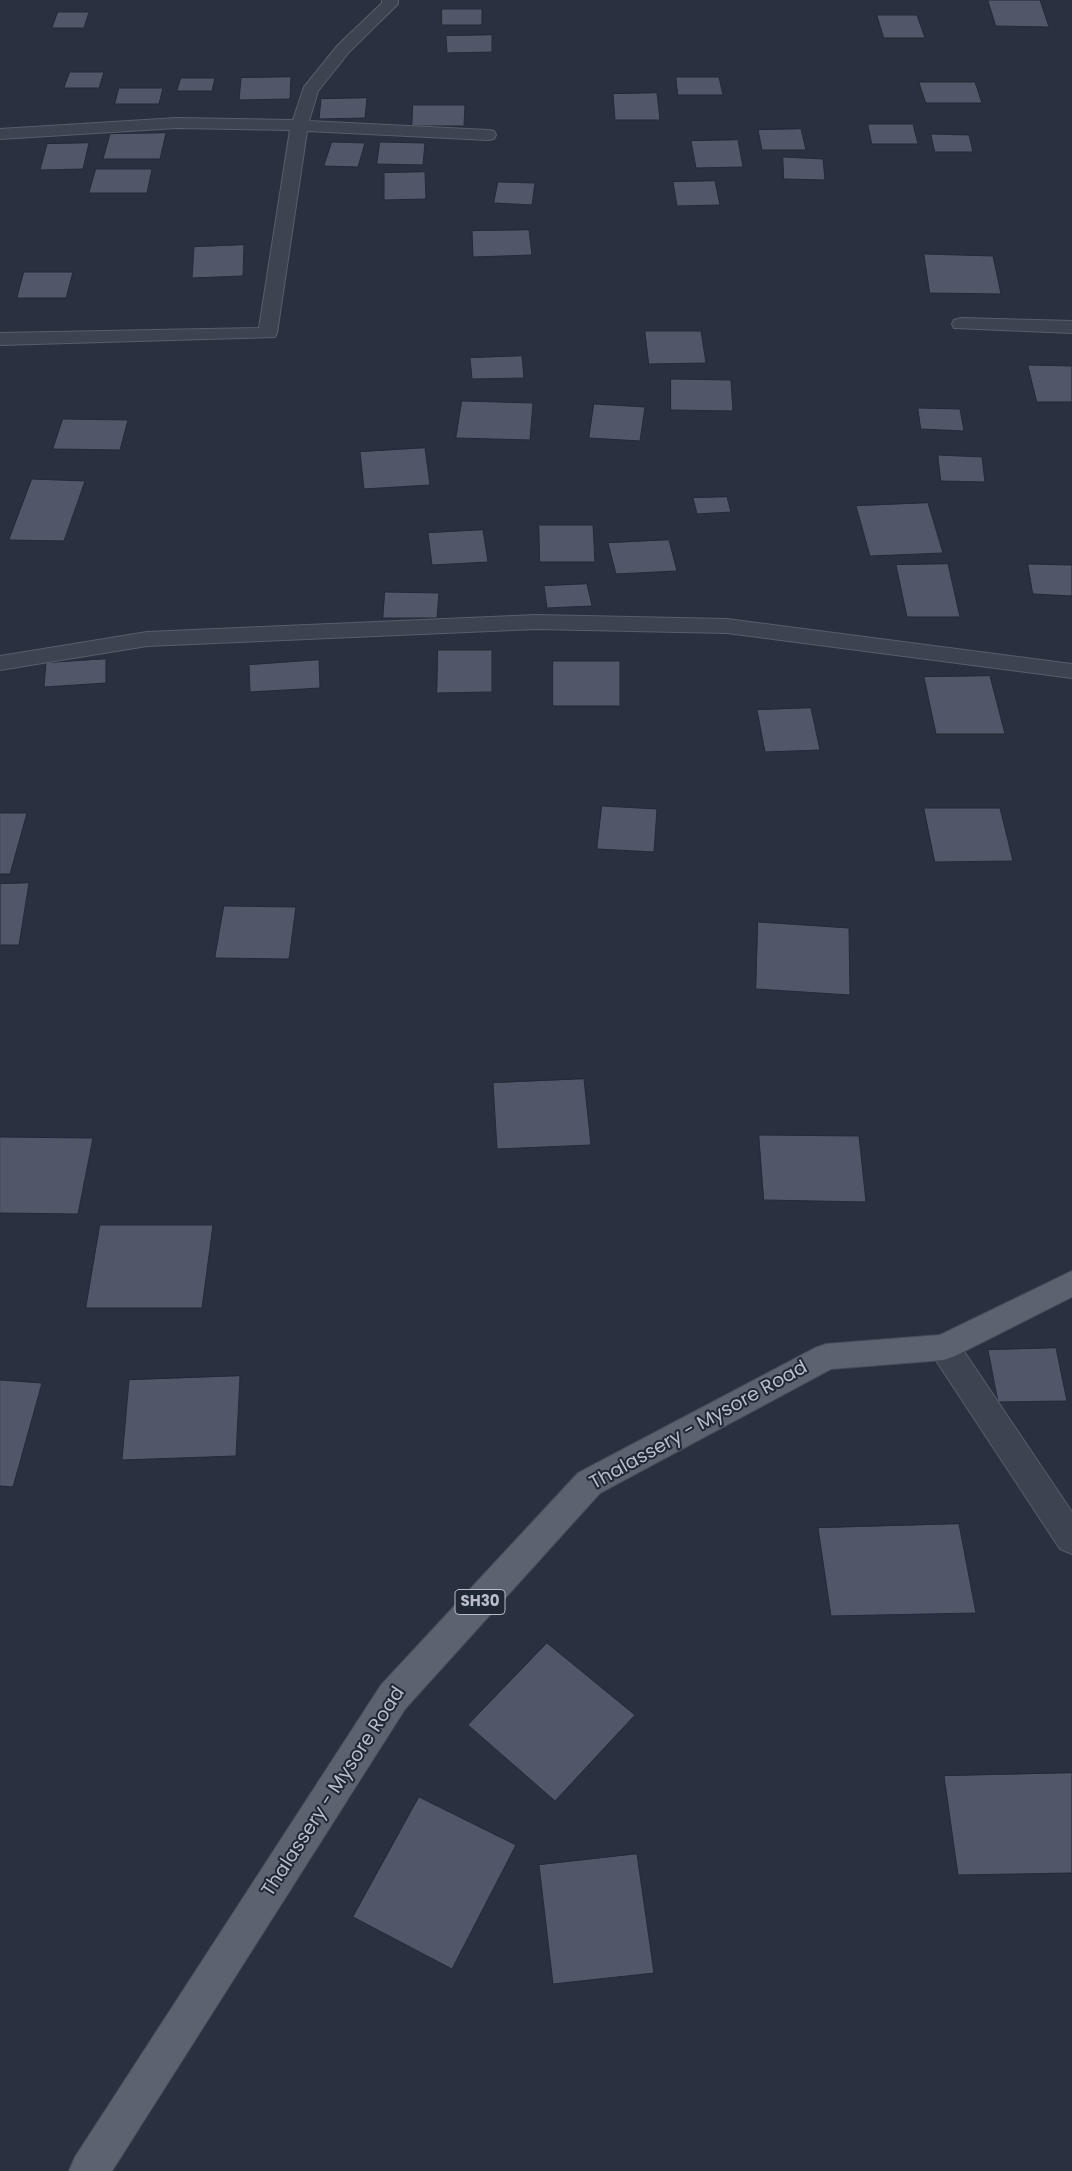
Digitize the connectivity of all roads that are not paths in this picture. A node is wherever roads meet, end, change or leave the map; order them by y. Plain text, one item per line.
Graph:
1 (390, 0) edge
2 (299, 126) junction
3 (0, 134) edge
4 (488, 135) dead end
5 (961, 324) dead end
6 (1072, 328) edge
7 (0, 338) edge
8 (0, 663) edge
9 (1072, 671) edge
10 (1072, 1283) edge
11 (944, 1347) junction
12 (1072, 1539) edge
13 (89, 2171) edge

1 - 2 street
2 - 3 street
2 - 4 street
2 - 7 street
5 - 6 street
8 - 9 street
10 - 11 main road, Thalassery - Mysore Road / SH30
11 - 12 street
11 - 13 main road, Thalassery - Mysore Road / SH30

